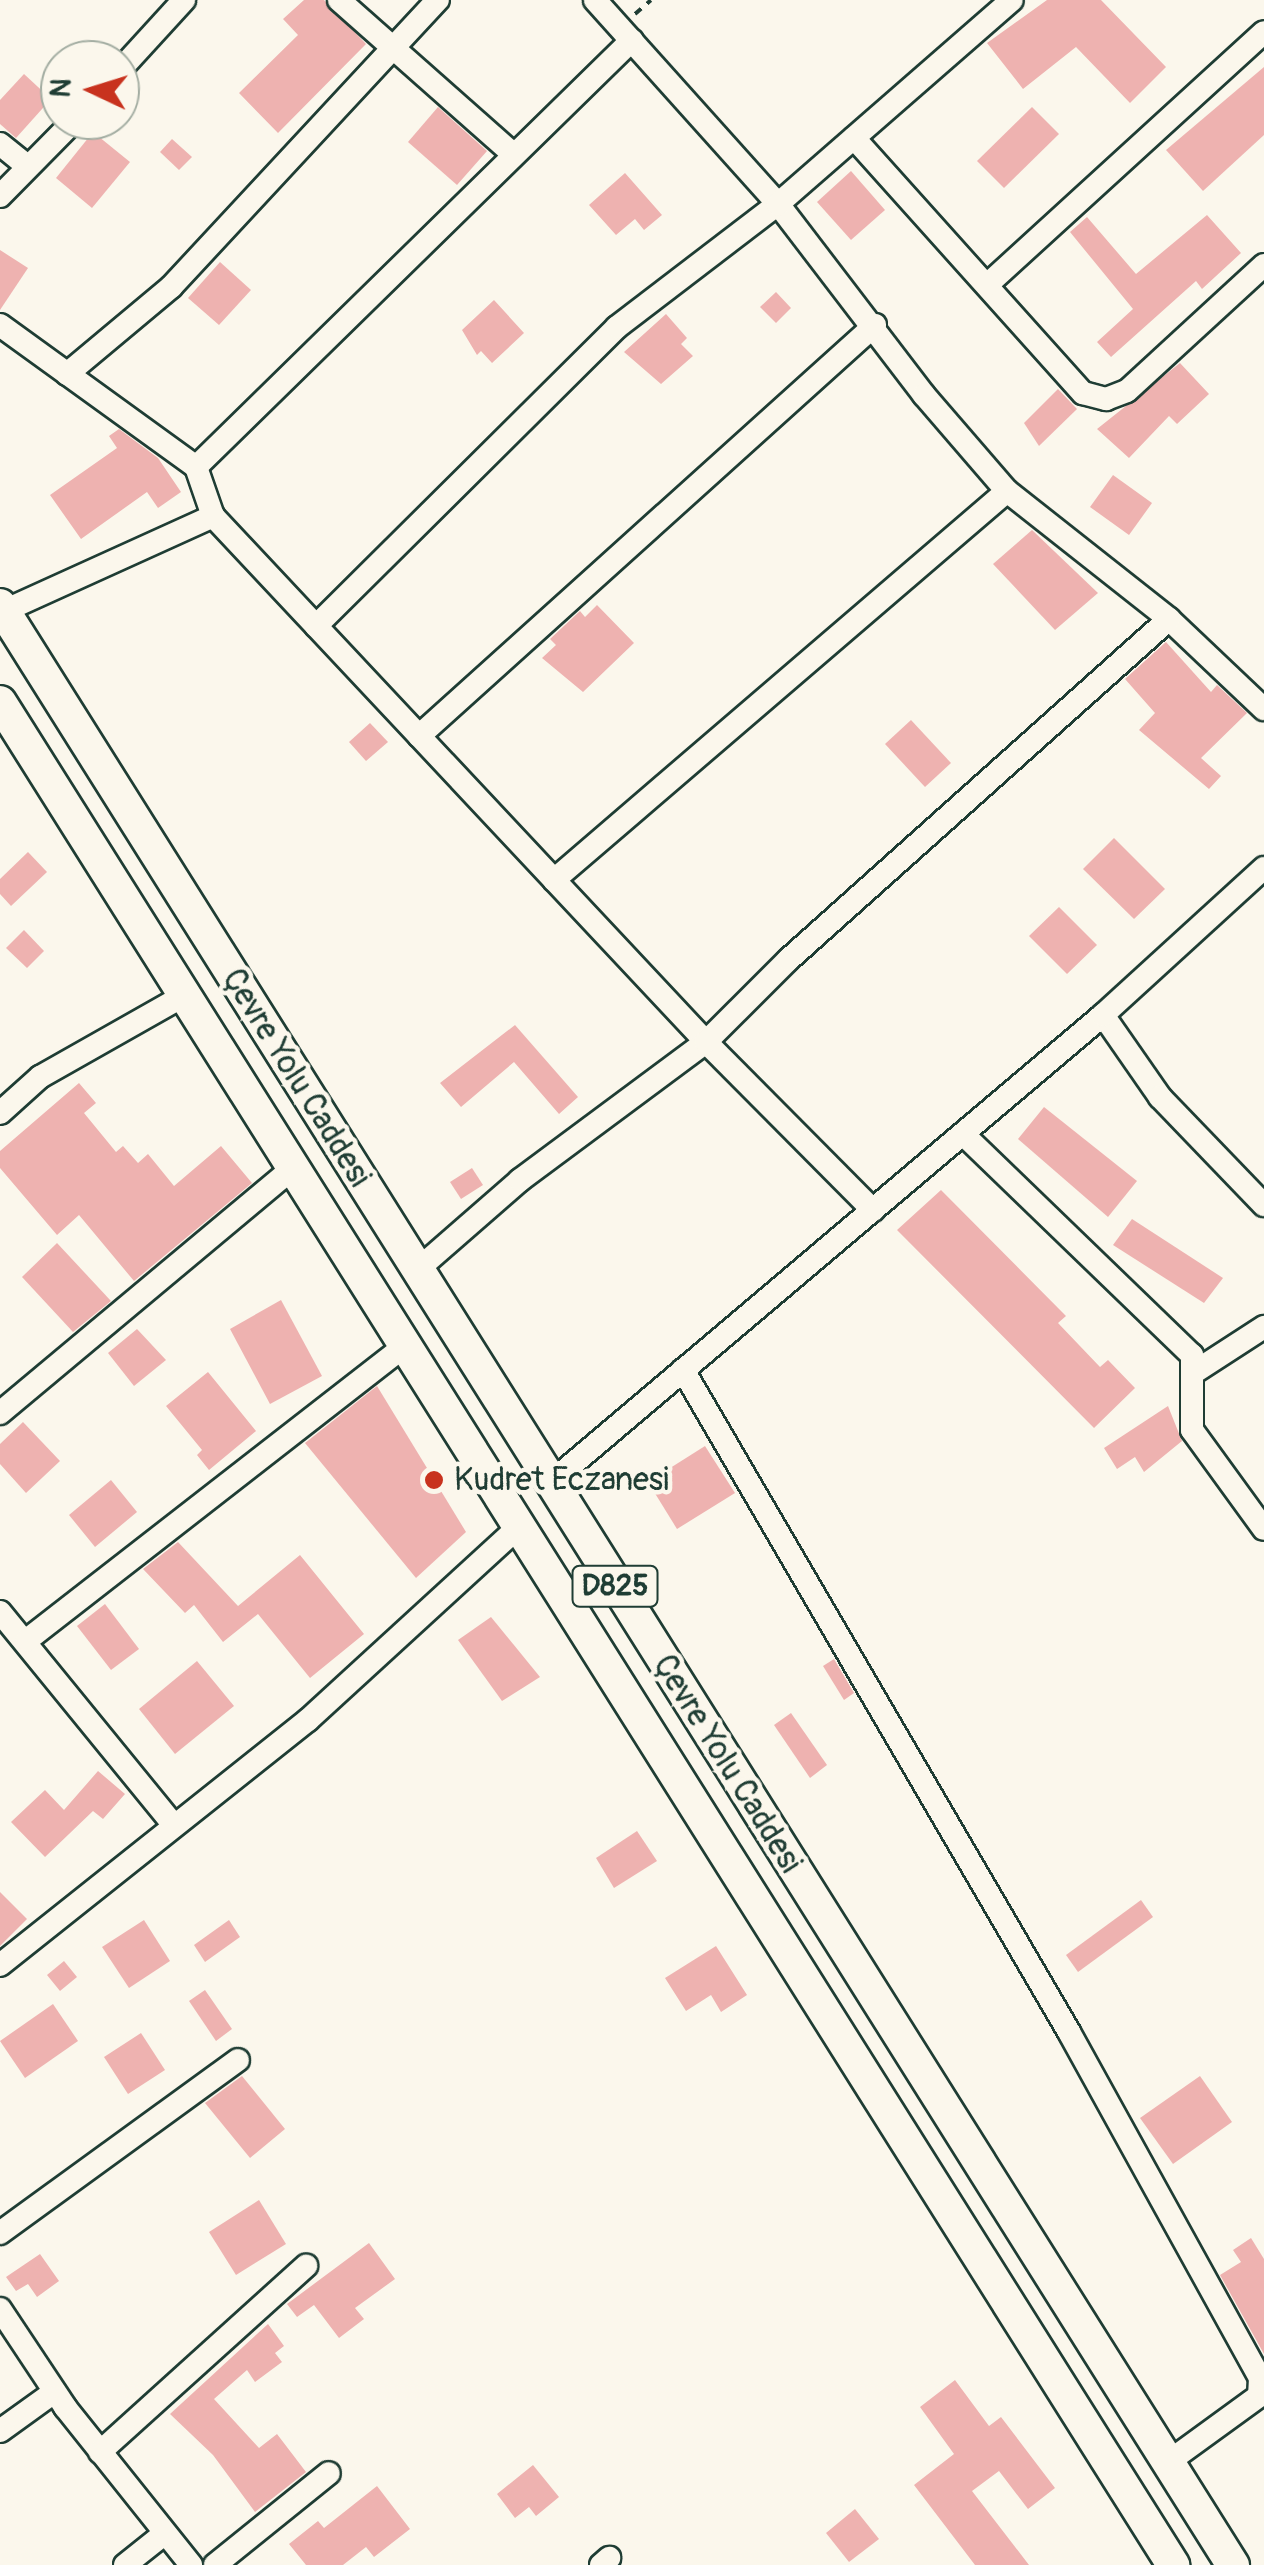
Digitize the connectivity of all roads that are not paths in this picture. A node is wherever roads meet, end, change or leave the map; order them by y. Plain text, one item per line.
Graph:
1 (184, 0) edge
2 (339, 0) edge
3 (438, 0) edge
4 (596, 0) edge
5 (1012, 0) edge
6 (1264, 32) edge
7 (632, 40) junction
8 (140, 48) edge
9 (392, 50) junction
10 (854, 138) junction
11 (54, 140) edge
12 (0, 144) edge
13 (511, 152) junction
14 (28, 167) junction
15 (0, 196) edge
16 (778, 204) junction
17 (1264, 265) edge
18 (987, 285) junction
19 (0, 325) edge
20 (875, 325) junction
21 (68, 374) junction
22 (196, 467) junction
23 (1007, 491) junction
24 (213, 516) junction
25 (2, 608) edge
26 (1169, 619) junction
27 (316, 626) junction
28 (0, 702) edge
29 (1264, 709) edge
30 (419, 736) junction
31 (1264, 868) edge
32 (554, 880) junction
33 (185, 995) junction
34 (1104, 1015) junction
35 (706, 1042) junction
36 (0, 1112) edge
37 (962, 1134) junction
38 (294, 1168) junction
39 (1264, 1205) edge
40 (873, 1210) junction
41 (417, 1270) junction
42 (1264, 1327) edge
43 (406, 1345) junction
44 (683, 1370) junction
45 (1193, 1373) junction
46 (0, 1413) edge
47 (550, 1483) junction
48 (520, 1526) junction
49 (1264, 1529) edge
50 (0, 1612) edge
51 (28, 1640) junction
52 (174, 1824) junction
53 (0, 1965) edge
54 (238, 2060) dead end
55 (0, 2234) edge
56 (306, 2266) dead end
57 (0, 2309) edge
58 (54, 2392) junction
59 (0, 2431) edge
60 (100, 2452) junction
61 (1168, 2462) junction
62 (329, 2474) dead end
63 (164, 2534) junction
64 (125, 2565) edge
65 (191, 2565) edge
66 (215, 2565) edge
67 (1173, 2565) edge
68 (1233, 2565) edge

1 - 8 street
2 - 9 street
3 - 9 street
4 - 7 street
5 - 10 street
6 - 18 street
7 - 13 street
7 - 16 street
9 - 13 street
9 - 21 street
10 - 16 street
10 - 18 street
11 - 14 street
12 - 14 street
13 - 22 street
14 - 15 street
16 - 20 street
16 - 27 street
17 - 18 street
19 - 21 street
20 - 23 street
20 - 30 street
21 - 22 street
22 - 24 street
23 - 26 street
23 - 32 street
24 - 25 street
24 - 27 street
25 - 41 highway, Çevre Yolu Caddesi / D825
26 - 29 street
26 - 35 street
27 - 30 street
28 - 33 highway, Çevre Yolu Caddesi / D825
30 - 32 street
31 - 34 street
32 - 35 street
33 - 36 street
33 - 38 highway, Çevre Yolu Caddesi / D825
34 - 37 street
34 - 39 street
35 - 40 street
35 - 41 street
37 - 40 street
37 - 45 street
38 - 43 highway, Çevre Yolu Caddesi / D825
38 - 46 street
40 - 44 street
41 - 47 highway, Çevre Yolu Caddesi / D825
42 - 45 street
43 - 48 highway, Çevre Yolu Caddesi / D825
43 - 51 street
44 - 47 street
44 - 61 street
45 - 49 street
47 - 61 highway, Çevre Yolu Caddesi / D825
48 - 52 street
48 - 67 highway, Çevre Yolu Caddesi / D825
50 - 51 street
51 - 52 street
52 - 53 street
54 - 55 street
56 - 60 street
57 - 58 street
58 - 59 street
58 - 60 street
60 - 63 street
61 - 68 highway, Çevre Yolu Caddesi / D825
62 - 66 street
63 - 64 street
63 - 65 street

